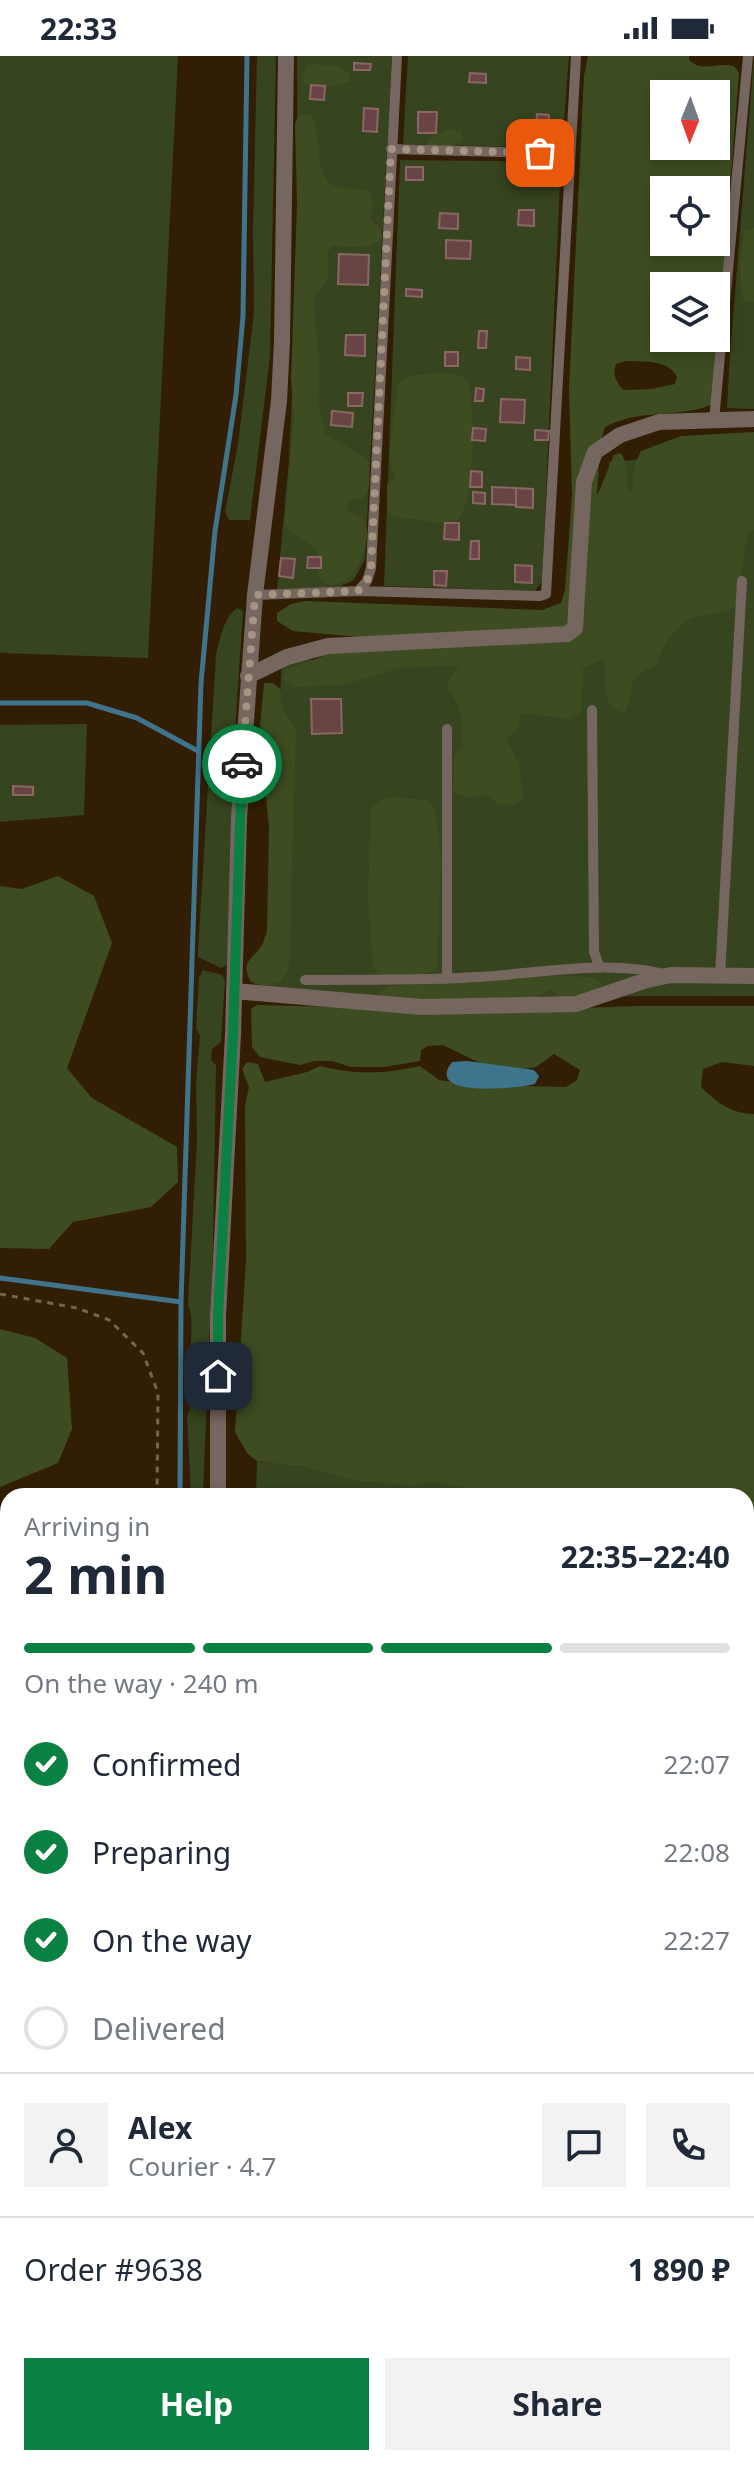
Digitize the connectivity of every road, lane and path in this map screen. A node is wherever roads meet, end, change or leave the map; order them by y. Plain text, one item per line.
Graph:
1 (286, 56) edge
2 (397, 56) edge
3 (576, 56) edge
4 (748, 56) edge
5 (391, 149) junction
6 (570, 154) junction
7 (754, 419) edge
8 (714, 420) junction
9 (742, 581) dead end
10 (358, 591) junction
11 (255, 595) junction
12 (248, 676) junction
13 (592, 710) dead end
14 (447, 729) dead end
15 (600, 968) junction
16 (671, 975) junction
17 (720, 976) junction
18 (754, 976) edge
19 (447, 979) junction
20 (305, 980) dead end
21 (234, 991) junction
22 (0, 1294) edge
23 (157, 1488) edge
24 (218, 1488) edge

1 - 11 street
2 - 5 lane
3 - 6 lane
4 - 8 lane
5 - 6 lane
5 - 10 lane
6 - 10 lane
7 - 8 street
8 - 12 street
9 - 17 lane
10 - 11 lane
11 - 12 street
12 - 21 street
13 - 15 lane
14 - 19 lane
15 - 16 lane
15 - 19 lane
16 - 17 street
16 - 21 street
17 - 18 street
19 - 20 lane
21 - 24 street
22 - 23 path

